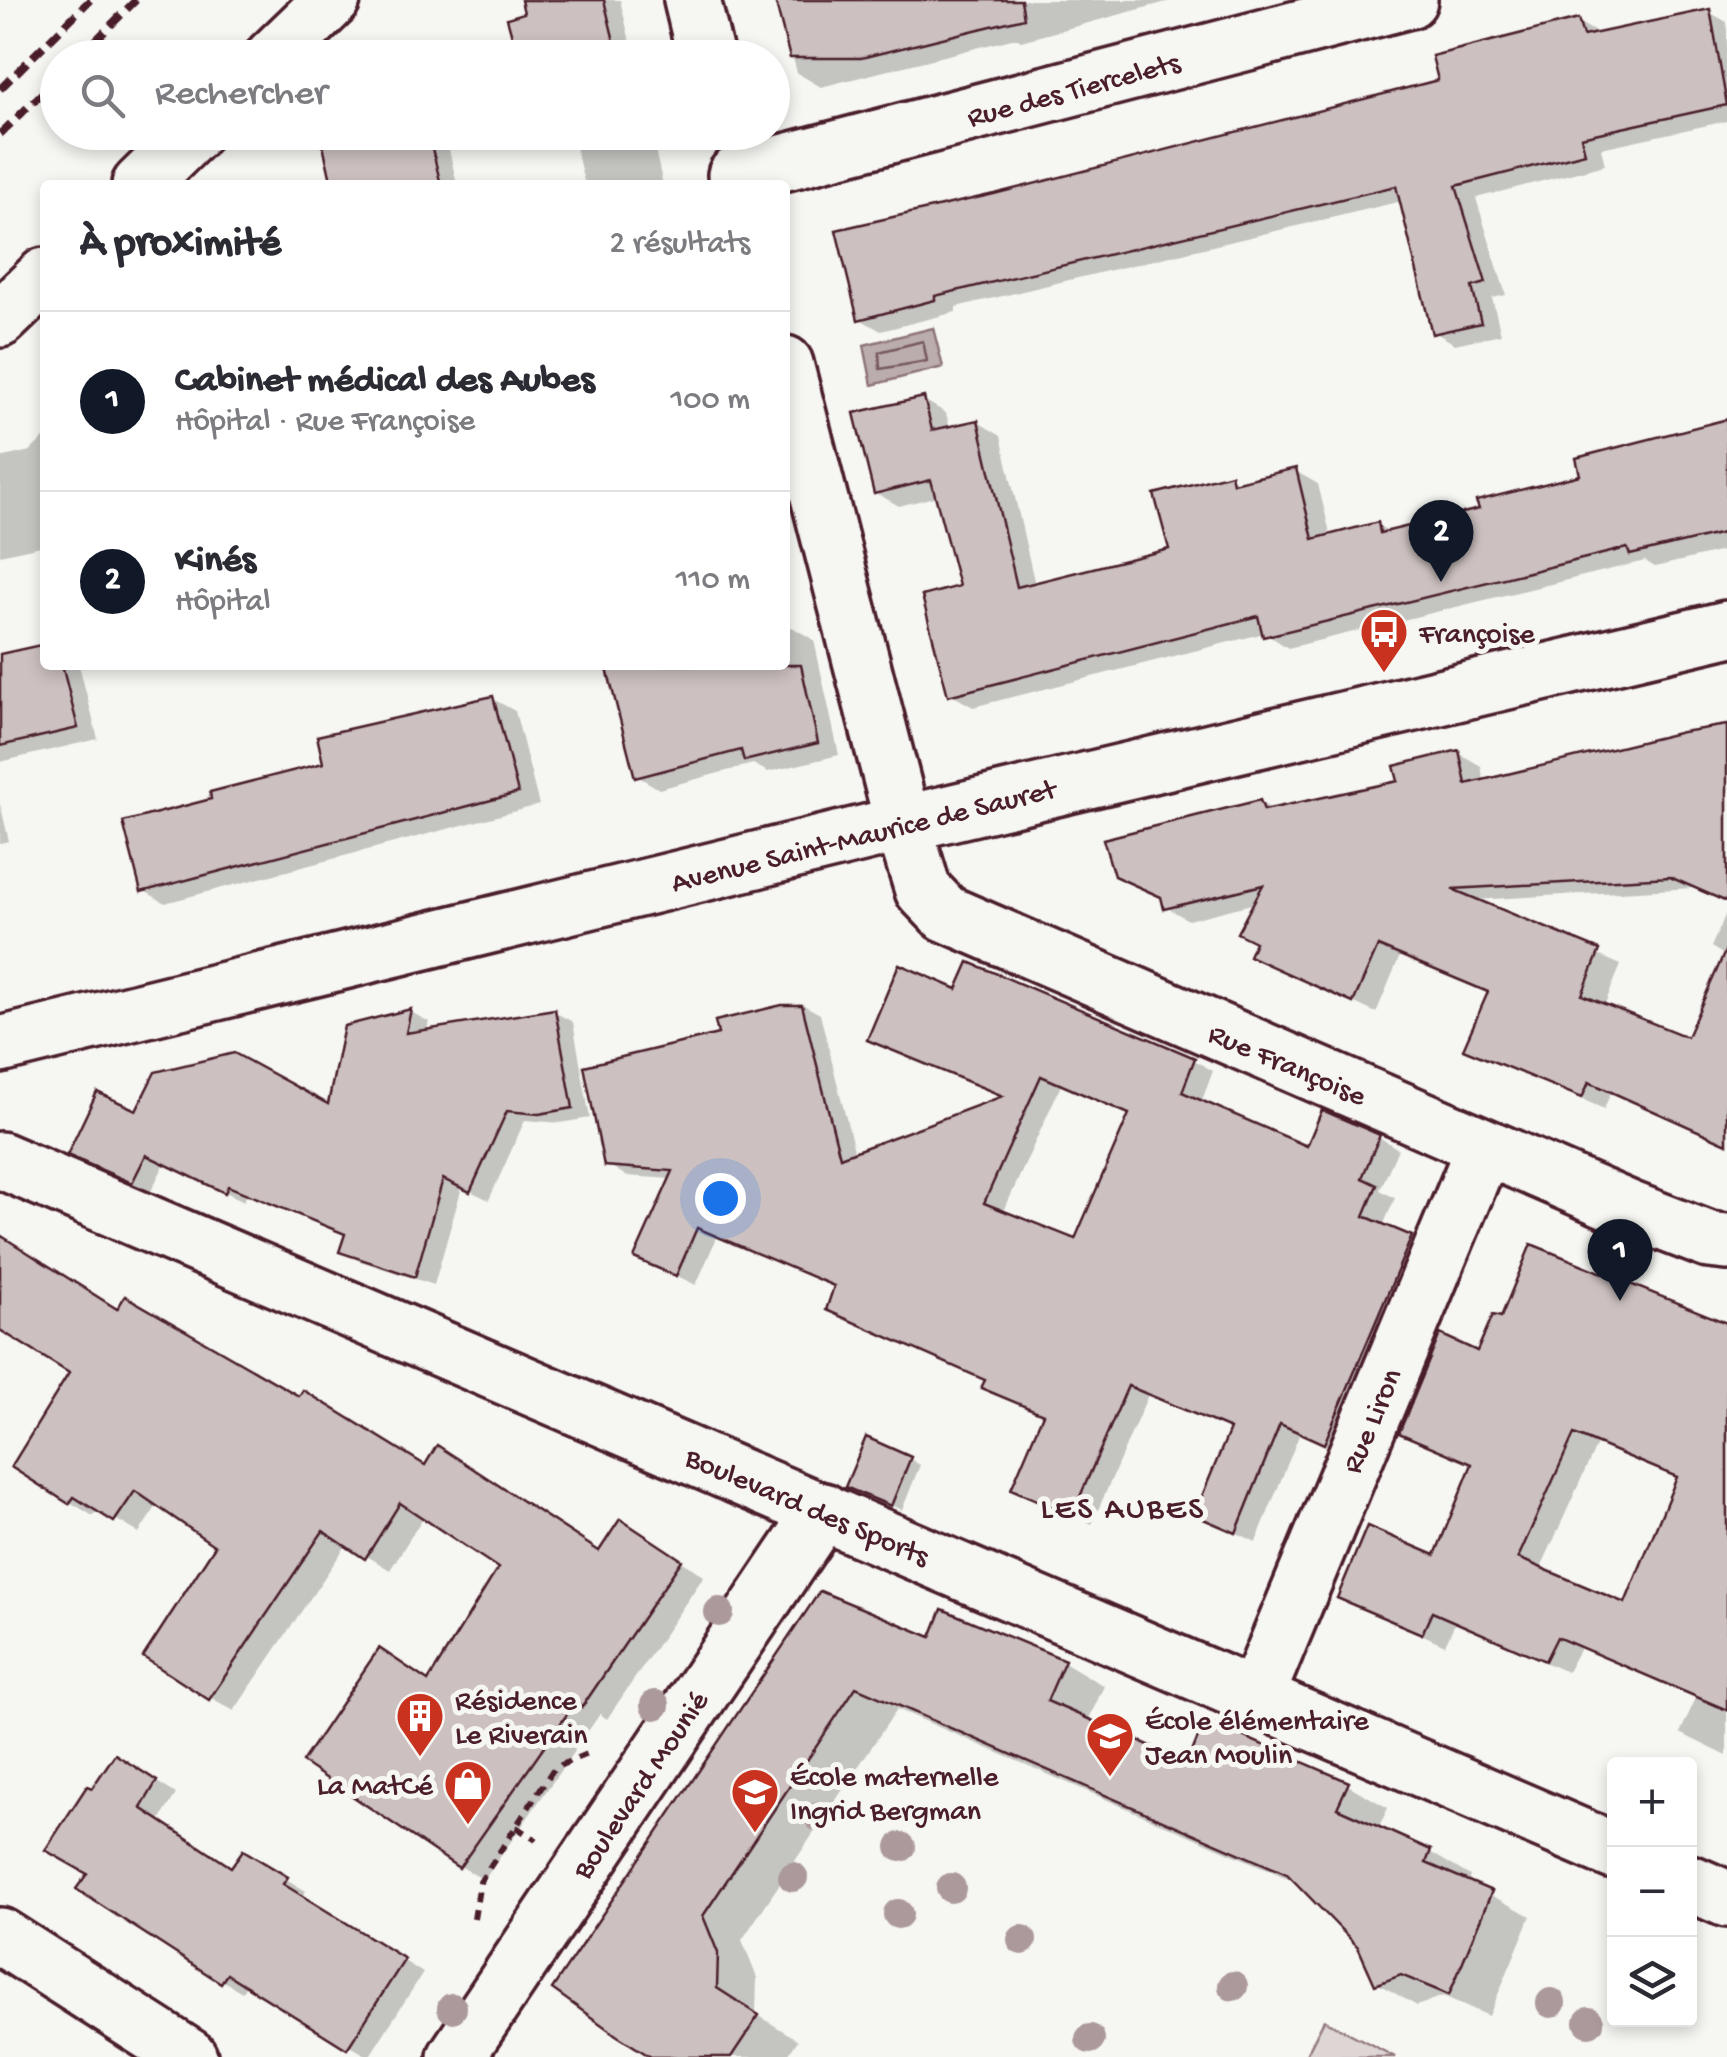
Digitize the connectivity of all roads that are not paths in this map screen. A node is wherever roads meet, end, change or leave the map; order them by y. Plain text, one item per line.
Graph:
1 (332, 0) edge
2 (692, 0) edge
3 (1410, 0) edge
4 (291, 40) edge
5 (702, 40) edge
6 (176, 150) edge
7 (734, 164) edge
8 (145, 180) edge
9 (40, 281) edge
10 (0, 319) edge
11 (790, 383) edge
12 (1727, 629) edge
13 (903, 824) junction
14 (0, 1045) edge
15 (1484, 1146) junction
16 (0, 1160) edge
17 (1727, 1242) edge
18 (823, 1511) junction
19 (1257, 1694) junction
20 (1607, 1847) edge
21 (1697, 1886) edge
22 (1727, 1899) edge
23 (0, 1936) edge
24 (189, 2057) edge
25 (456, 2057) edge

1 - 4 street
2 - 5 street
3 - 7 street, Rue des Tiercelets
6 - 8 street
9 - 10 street
11 - 13 street, Rue Françoise
12 - 13 street, Avenue Saint-Maurice de Sauret
13 - 14 street, Avenue Saint-Maurice de Sauret
13 - 15 street, Rue Françoise
15 - 17 street, Rue Françoise
15 - 19 street, Rue Liron
16 - 18 street, Boulevard des Sports
18 - 19 street, Boulevard des Sports
18 - 25 street, Boulevard Mounié
19 - 20 street, Boulevard des Sports
21 - 22 street
23 - 24 street

